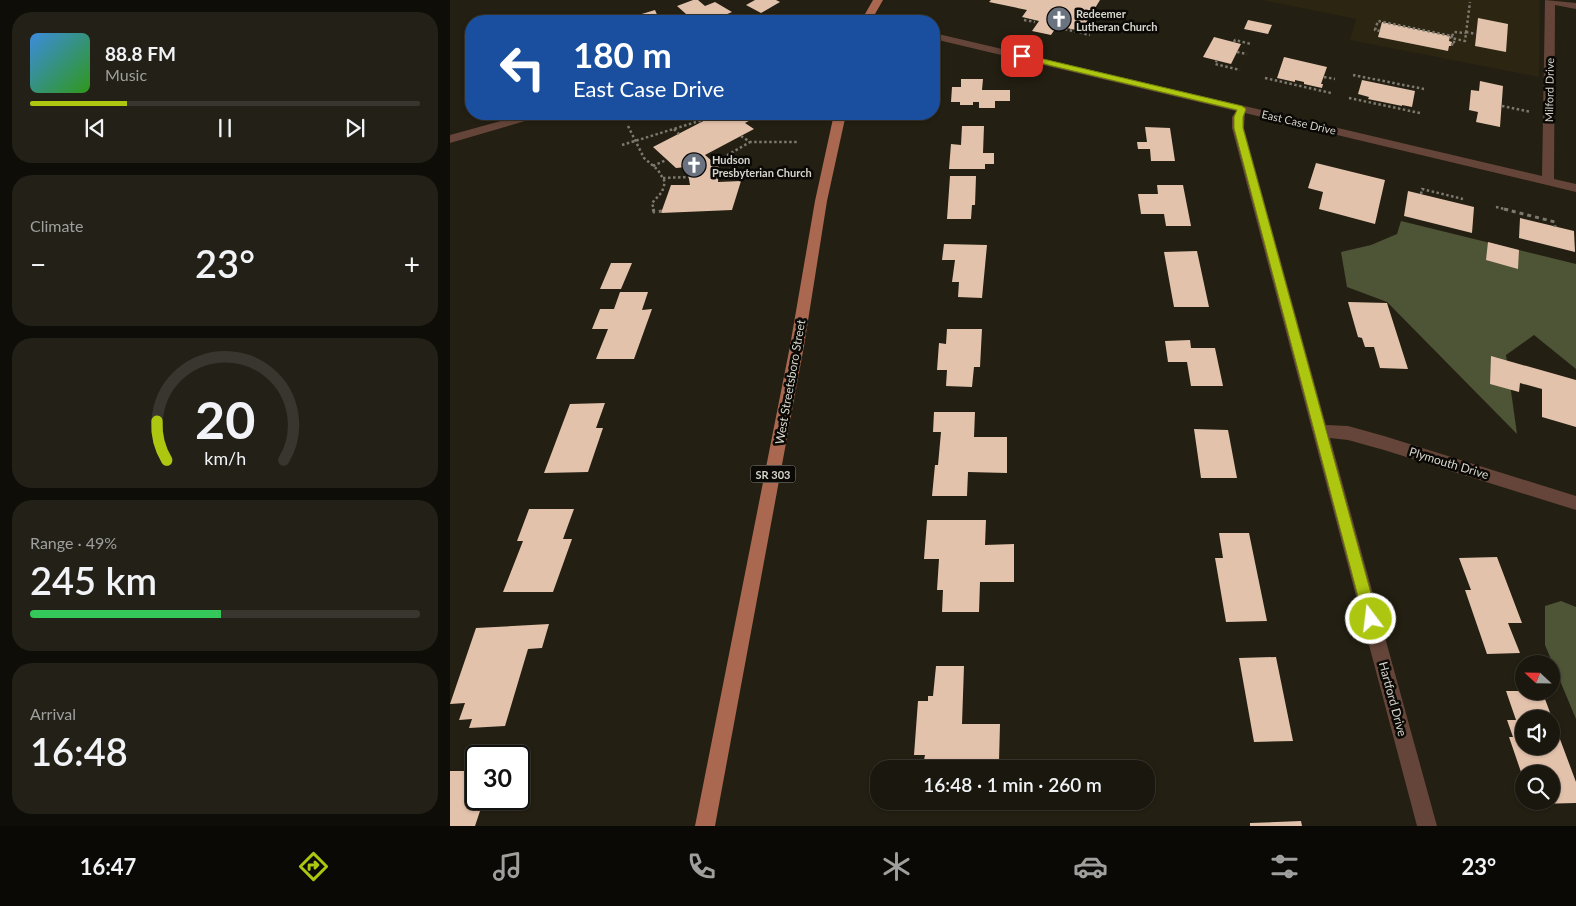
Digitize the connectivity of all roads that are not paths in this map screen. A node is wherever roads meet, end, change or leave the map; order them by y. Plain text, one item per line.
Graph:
1 (878, 0) edge
2 (1550, 0) edge
3 (1576, 6) edge
4 (869, 15) edge
5 (940, 37) edge
6 (1242, 109) junction
7 (517, 120) edge
8 (839, 120) edge
9 (450, 139) edge
10 (1548, 181) junction
11 (1576, 188) edge
12 (1320, 431) junction
13 (1576, 502) edge
14 (704, 826) edge
15 (1427, 826) edge

1 - 4 main road
2 - 3 street
2 - 10 street, Milford Drive
5 - 6 street, East Case Drive
6 - 10 street, East Case Drive
6 - 12 street, Hartford Drive
7 - 9 street
8 - 14 main road, West Streetsboro Street / SR 303
10 - 11 street, East Case Drive
12 - 13 street, Plymouth Drive
12 - 15 street, Hartford Drive

